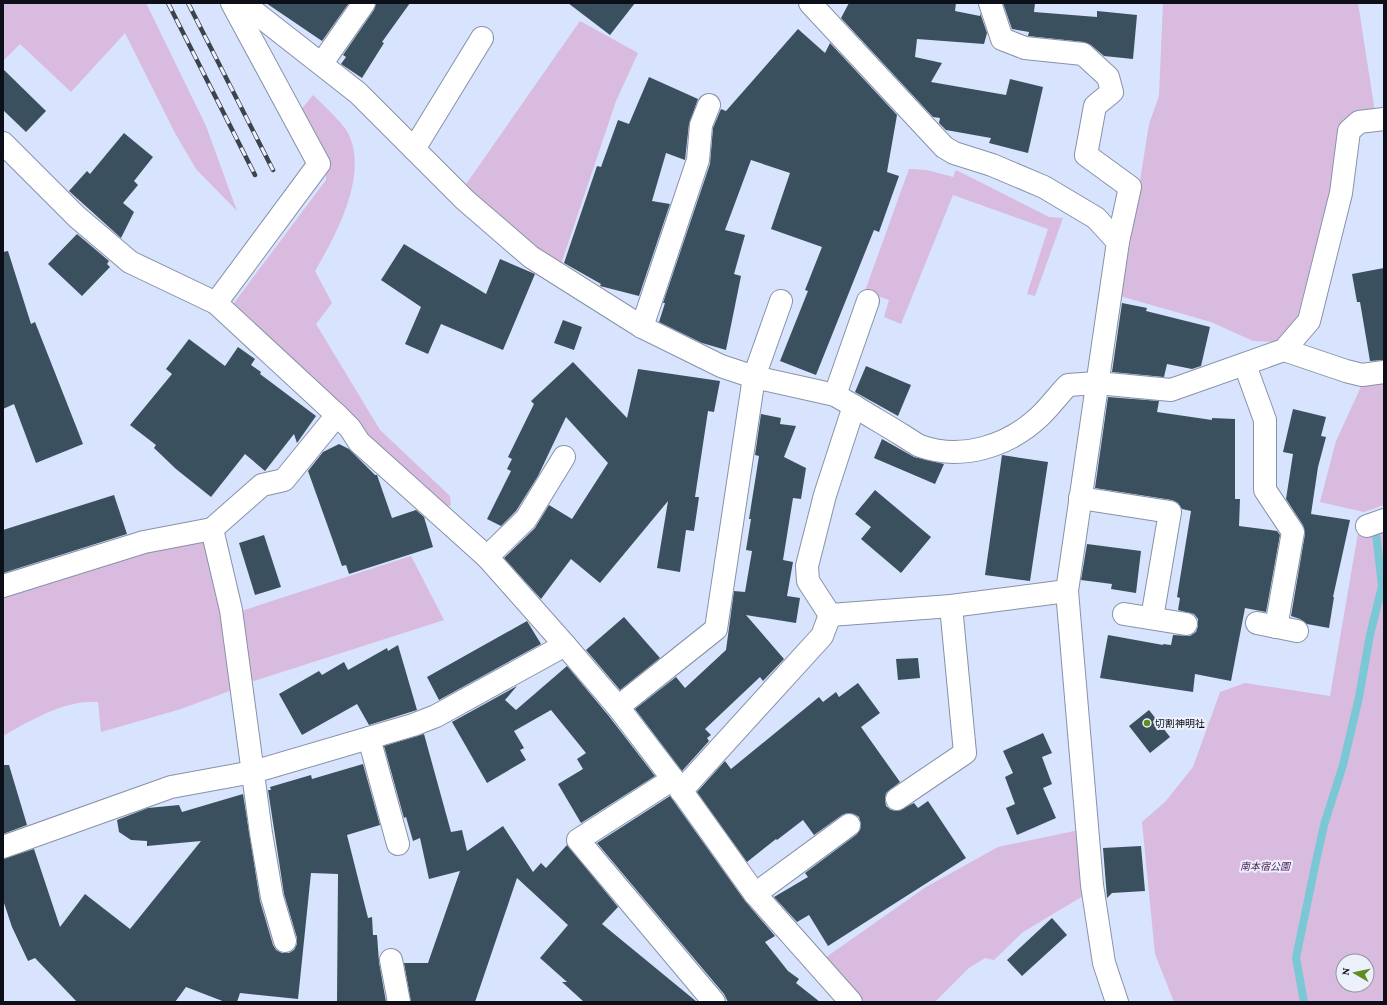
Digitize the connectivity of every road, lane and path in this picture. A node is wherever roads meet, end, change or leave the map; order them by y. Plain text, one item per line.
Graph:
1 (232, 3) edge
2 (243, 3) edge
3 (364, 3) edge
4 (810, 3) edge
5 (990, 3) edge
6 (482, 38) dead end
7 (322, 63) junction
8 (709, 105) dead end
9 (1384, 119) edge
10 (3, 143) edge
11 (414, 149) junction
12 (1118, 242) junction
13 (781, 301) dead end
14 (868, 301) dead end
15 (216, 303) junction
16 (642, 327) junction
17 (1284, 350) junction
18 (1245, 364) junction
19 (1384, 372) edge
20 (754, 377) junction
21 (1097, 383) junction
22 (834, 395) junction
23 (854, 406) junction
24 (337, 415) junction
25 (564, 457) dead end
26 (1080, 498) junction
27 (212, 529) junction
28 (487, 557) junction
29 (3, 586) edge
30 (1066, 591) junction
31 (952, 606) junction
32 (1124, 614) dead end
33 (830, 615) junction
34 (1152, 618) junction
35 (1186, 624) dead end
36 (1277, 627) dead end
37 (565, 645) junction
38 (618, 707) junction
39 (369, 738) junction
40 (253, 772) junction
41 (677, 785) junction
42 (897, 799) dead end
43 (849, 825) dead end
44 (398, 844) dead end
45 (3, 847) edge
46 (756, 894) junction
47 (285, 942) dead end
48 (391, 960) dead end
49 (399, 1002) edge
50 (714, 1002) edge
51 (851, 1002) edge
52 (1117, 1002) edge

1 - 15 street
2 - 7 street
3 - 7 street
4 - 12 street
5 - 12 street
6 - 11 street
7 - 11 street
8 - 16 street
9 - 17 street
10 - 15 street
11 - 16 street
12 - 21 street
13 - 20 street
14 - 22 street
15 - 24 street
16 - 20 street
17 - 18 street
17 - 19 street
18 - 21 street
18 - 36 street
20 - 22 street
20 - 38 street
21 - 23 street
21 - 26 street
22 - 23 street
23 - 33 street
24 - 27 street
24 - 28 street
25 - 28 street
26 - 30 street
26 - 34 street
27 - 29 street
27 - 40 street
28 - 37 street
30 - 31 street
30 - 52 street
31 - 33 street
31 - 42 street
32 - 34 street
33 - 41 street
34 - 35 street
37 - 38 street
37 - 39 street
38 - 41 street
39 - 40 street
39 - 44 street
40 - 45 street
40 - 47 street
41 - 46 street
41 - 50 street
43 - 46 street
46 - 51 street
48 - 49 street

